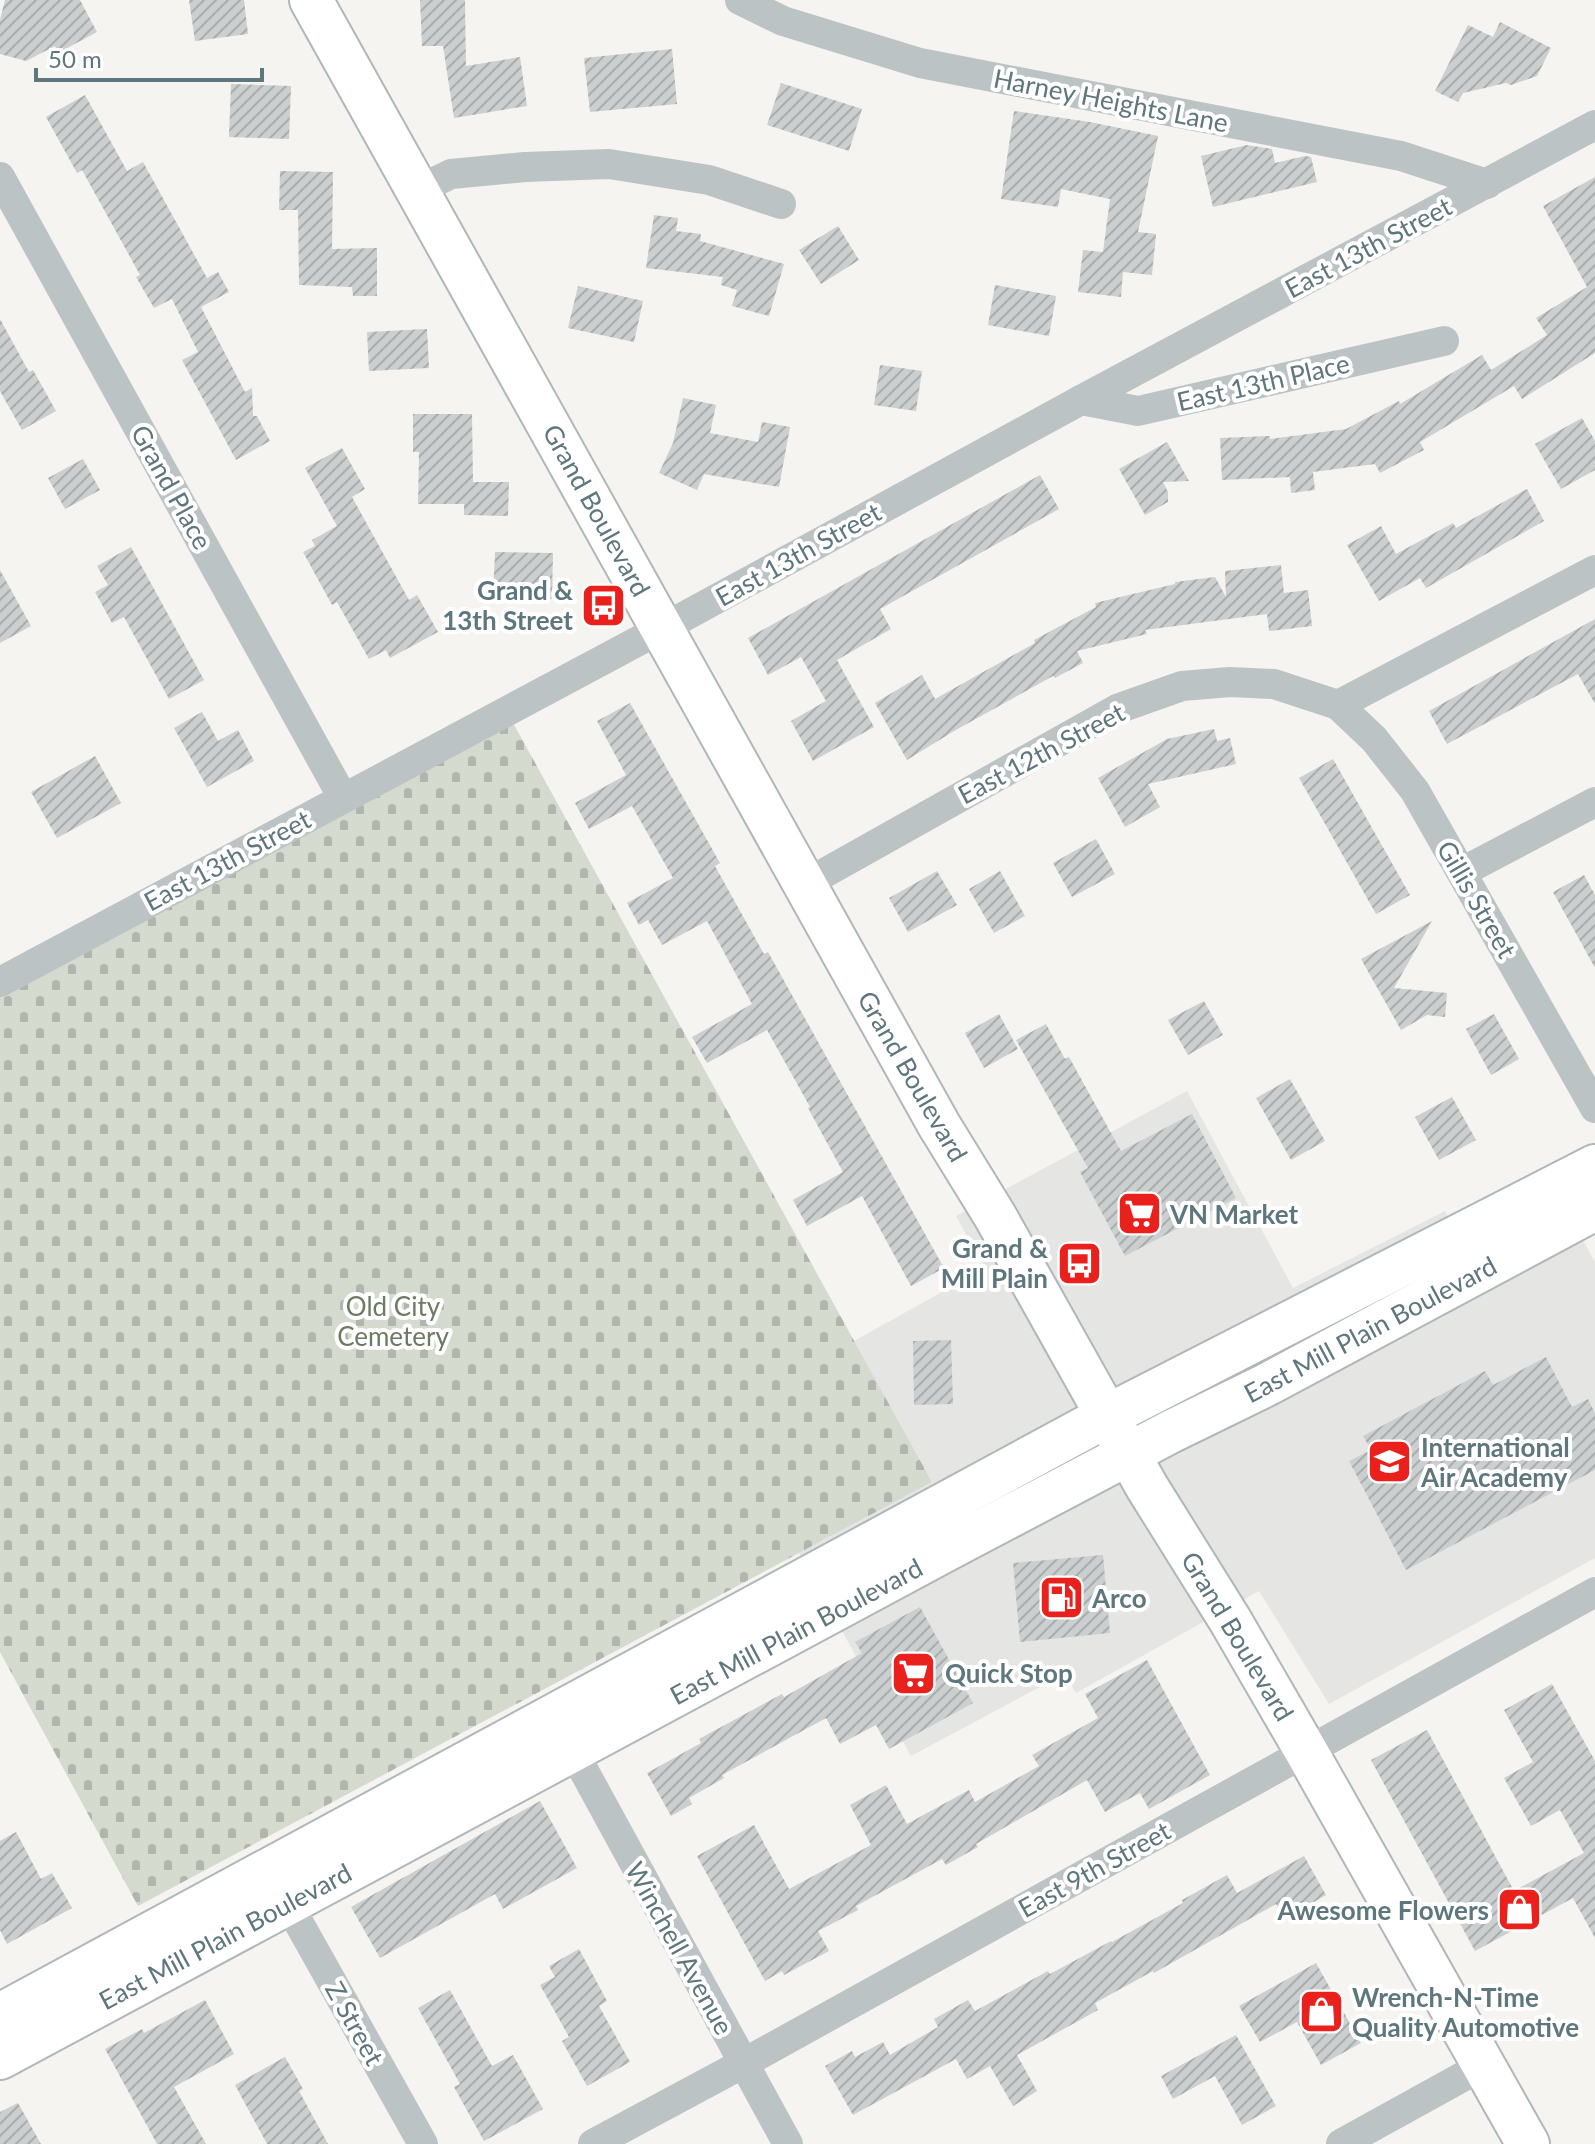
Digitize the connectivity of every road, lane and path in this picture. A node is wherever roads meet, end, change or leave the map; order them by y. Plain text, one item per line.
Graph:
1 (311, 0) edge
2 (740, 0) edge
3 (1595, 125) edge
4 (0, 177) edge
5 (1487, 184) junction
6 (418, 190) junction
7 (781, 204) dead end
8 (1444, 341) dead end
9 (1081, 400) junction
10 (1595, 570) edge
11 (663, 627) junction
12 (1338, 705) junction
13 (343, 798) junction
14 (1595, 802) edge
15 (1462, 872) junction
16 (805, 884) junction
17 (0, 982) edge
18 (1595, 1108) edge
19 (1595, 1166) edge
20 (1595, 1209) edge
21 (1107, 1416) junction
22 (1128, 1454) junction
23 (1595, 1592) edge
24 (573, 1751) junction
25 (1306, 1751) junction
26 (287, 1902) junction
27 (0, 2015) edge
28 (0, 2058) edge
29 (744, 2063) junction
30 (1484, 2065) junction
31 (423, 2144) edge
32 (593, 2144) edge
33 (788, 2144) edge
34 (1341, 2144) edge
35 (1528, 2144) edge

1 - 6 main road, Grand Boulevard
2 - 5 street, Harney Heights Lane
3 - 5 street, East 13th Street
4 - 13 street, Grand Place
5 - 9 street, East 13th Street
6 - 7 street
6 - 11 main road, Grand Boulevard
8 - 9 street, East 13th Place
9 - 11 street, East 13th Street
10 - 12 street
11 - 13 street, East 13th Street
11 - 16 main road, Grand Boulevard
12 - 15 street, Gillis Street
12 - 16 street, East 12th Street
13 - 17 street, East 13th Street
14 - 15 street
15 - 18 street, Gillis Street
16 - 21 main road, Grand Boulevard
19 - 21 main road, East Mill Plain Boulevard
20 - 22 main road, East Mill Plain Boulevard
21 - 22 main road, Grand Boulevard
21 - 27 main road, East Mill Plain Boulevard
22 - 24 main road, East Mill Plain Boulevard
22 - 25 main road, Grand Boulevard
23 - 25 street, East 9th Street
24 - 26 main road, East Mill Plain Boulevard
24 - 29 street, Winchell Avenue
25 - 29 street, East 9th Street
25 - 30 main road, Grand Boulevard
26 - 28 main road, East Mill Plain Boulevard
26 - 31 street, Z Street
29 - 32 street, East 9th Street
29 - 33 street, Winchell Avenue
30 - 34 street
30 - 35 main road, Grand Boulevard

